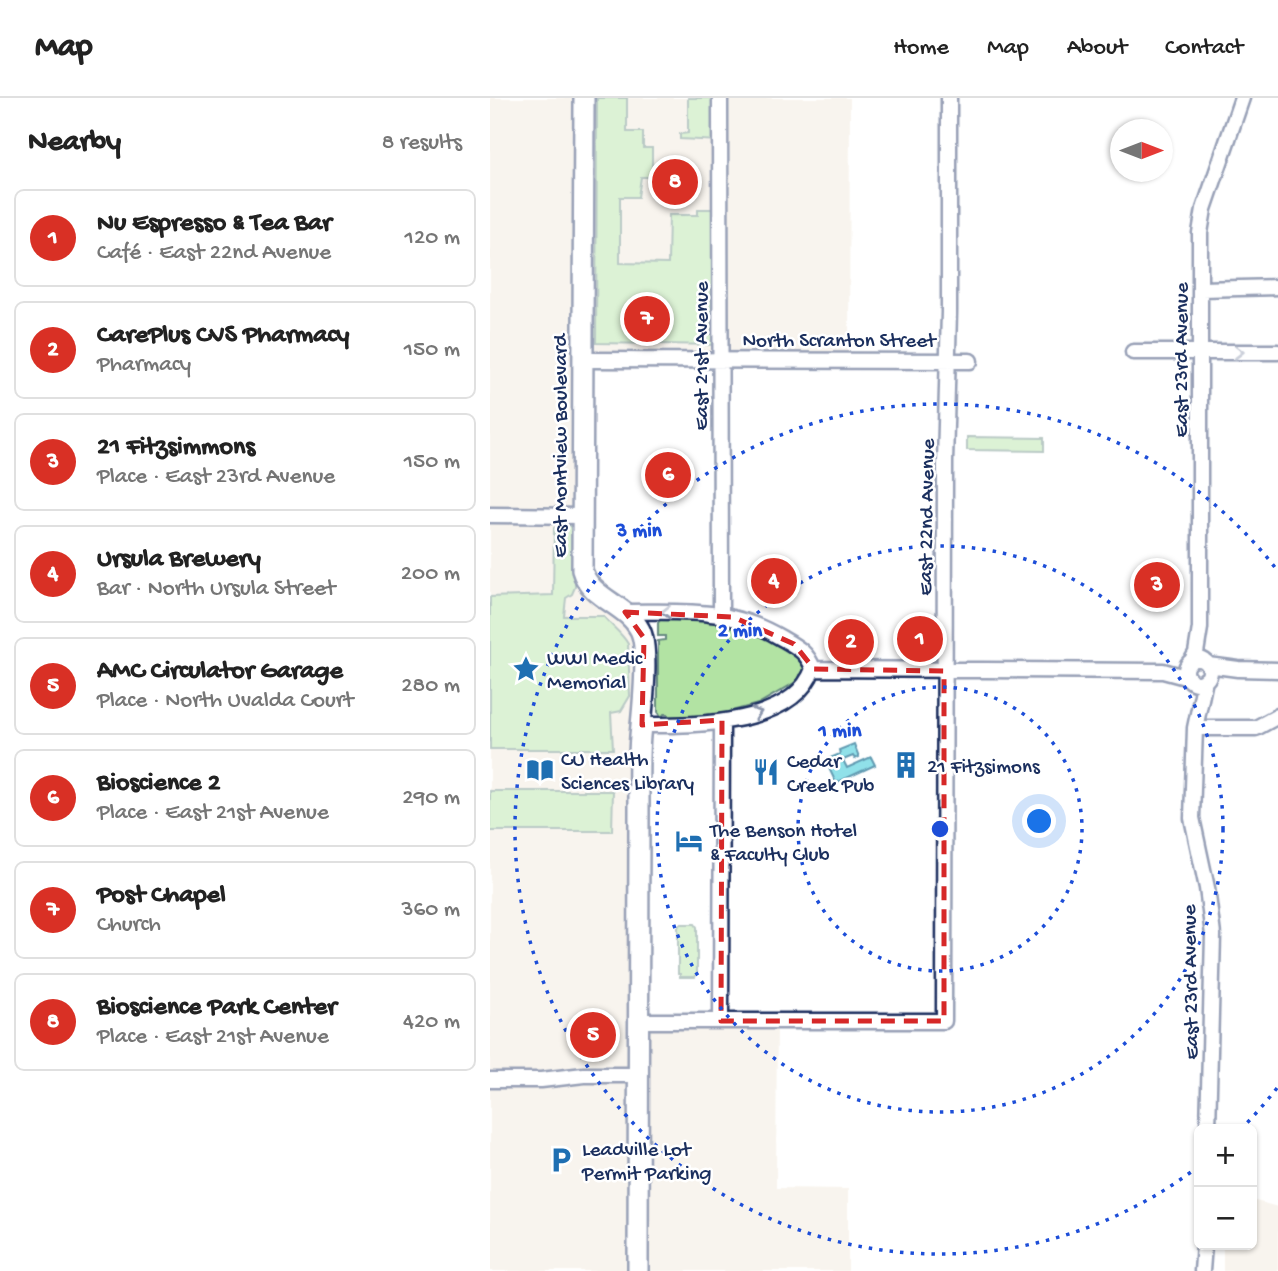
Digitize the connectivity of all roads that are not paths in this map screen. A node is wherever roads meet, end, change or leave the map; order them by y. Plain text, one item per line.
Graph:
1 (584, 98) edge
2 (720, 98) edge
3 (949, 98) edge
4 (1242, 98) edge
5 (1278, 287) edge
6 (1201, 289) junction
7 (1133, 352) dead end
8 (1200, 352) junction
9 (1278, 352) edge
10 (582, 360) junction
11 (721, 360) junction
12 (948, 361) junction
13 (970, 361) dead end
14 (490, 515) edge
15 (582, 516) junction
16 (625, 612) junction
17 (721, 614) junction
18 (813, 669) junction
19 (1278, 670) edge
20 (944, 671) junction
21 (1198, 671) junction
22 (1278, 716) edge
23 (722, 722) junction
24 (642, 725) junction
25 (1195, 728) junction
26 (639, 1021) junction
27 (721, 1021) junction
28 (639, 1075) junction
29 (490, 1080) edge
30 (1208, 1124) edge
31 (1204, 1250) edge
32 (638, 1271) edge
33 (1202, 1271) edge

1 - 10 street, East Montview Boulevard
2 - 11 street, East 21st Avenue
3 - 12 street, East 22nd Avenue
4 - 6 street, East 23rd Avenue
5 - 6 street
6 - 8 street, East 23rd Avenue
7 - 8 street
8 -> 9 street
8 - 21 street, East 23rd Avenue
10 - 11 street, North Scranton Street
10 - 15 street, East Montview Boulevard
11 - 12 street, North Scranton Street
11 - 17 street, East 21st Avenue
12 - 13 street, North Scranton Street
12 - 20 street, East 22nd Avenue
14 - 15 street
15 - 16 street, East Montview Boulevard
17 -> 16 street
16 - 24 street, East Montview Boulevard
17 - 18 street
18 - 20 street
23 -> 18 street
19 - 21 street
20 - 21 street
20 - 27 street, East 22nd Avenue
21 - 25 street, East 23rd Avenue
22 - 25 street
23 - 24 street
23 - 27 street
24 - 26 street, East Montview Boulevard
25 - 30 street, East 23rd Avenue
26 - 27 street
26 - 28 street, East Montview Boulevard
28 - 29 street
28 - 32 street, East Montview Boulevard
31 - 33 street

